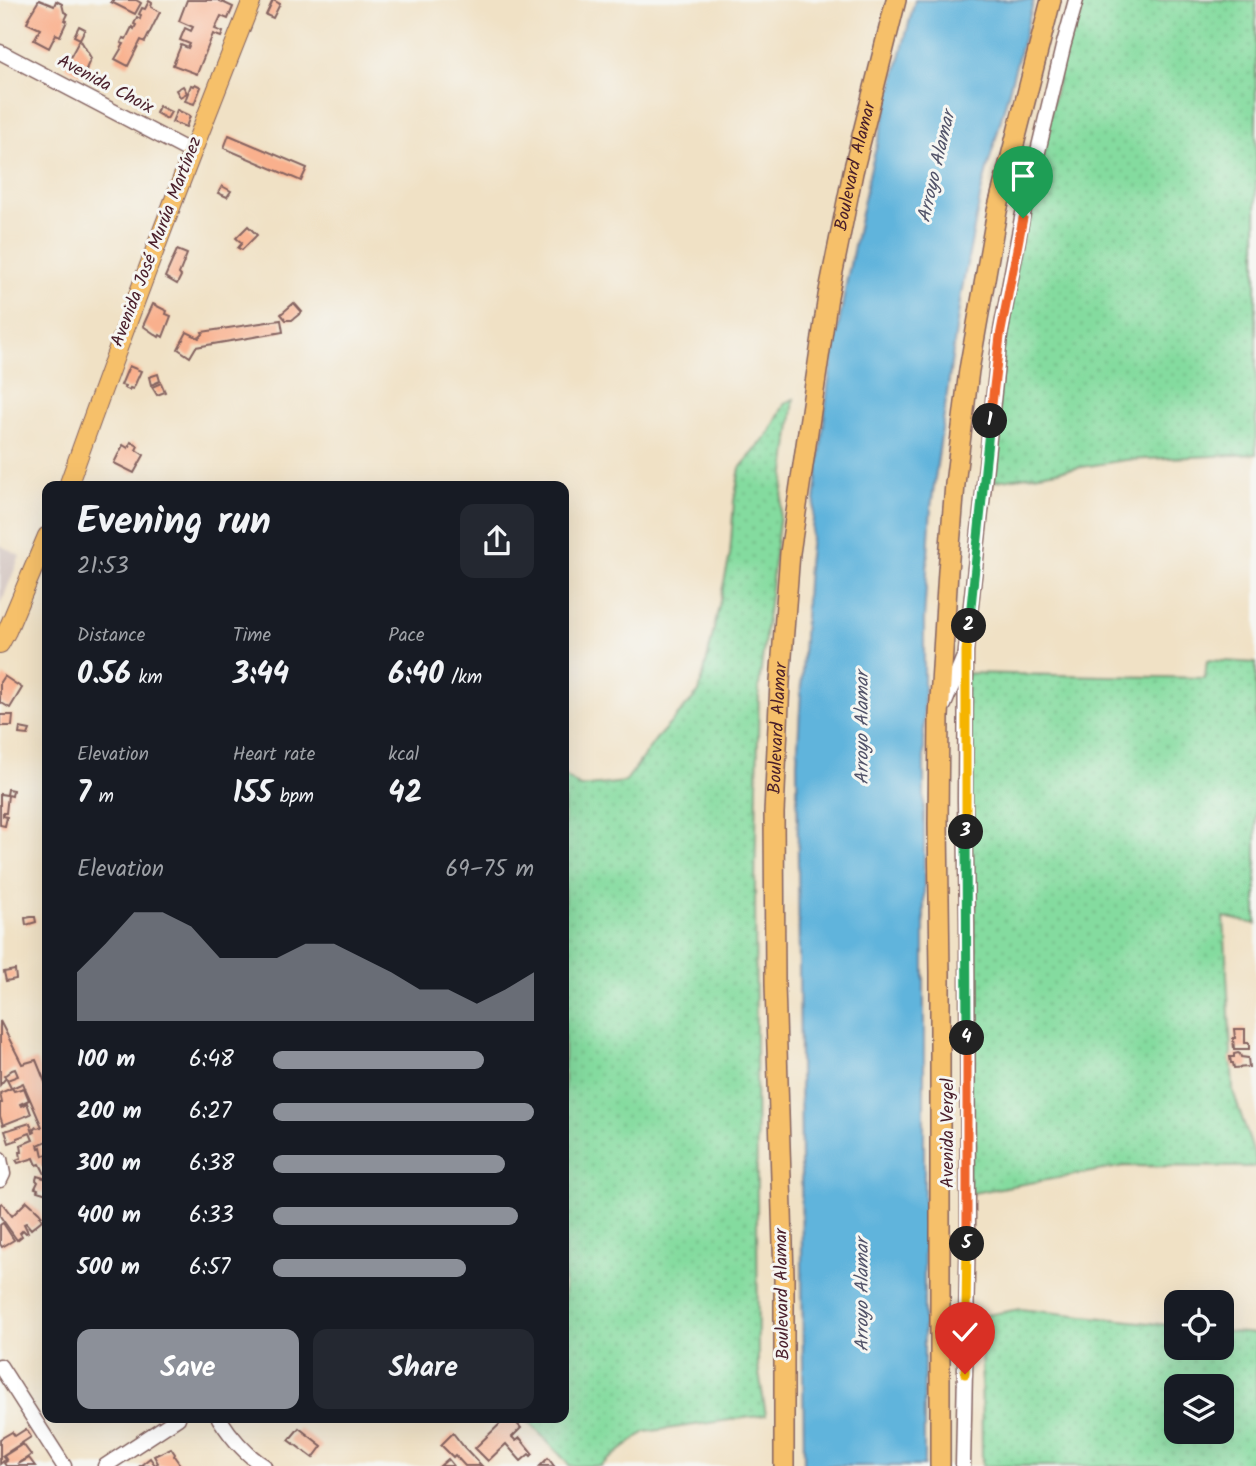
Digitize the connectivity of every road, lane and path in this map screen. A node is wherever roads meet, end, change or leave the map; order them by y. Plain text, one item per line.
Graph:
1 (252, 0) edge
2 (896, 0) edge
3 (1051, 0) edge
4 (1076, 0) edge
5 (0, 52) edge
6 (191, 152) junction
7 (70, 481) edge
8 (42, 548) edge
9 (0, 644) edge
10 (966, 651) junction
11 (939, 716) junction
12 (0, 1159) edge
13 (1, 1177) edge
14 (0, 1366) edge
15 (170, 1423) edge
16 (222, 1423) edge
17 (64, 1466) edge
18 (106, 1466) edge
19 (264, 1466) edge
20 (784, 1466) edge
21 (940, 1466) edge
22 (963, 1466) edge

1 - 6 main road, Avenida José Murúa Martínez
2 - 20 highway, Boulevard Alamar
3 - 11 highway
4 - 10 street
5 - 6 street, Avenida Choix
6 - 7 main road, Avenida José Murúa Martínez
8 - 9 main road
10 - 11 street
10 - 22 street, Avenida Vergel
11 - 21 highway
12 - 13 street
14 - 17 street
15 - 18 street
16 - 19 street

